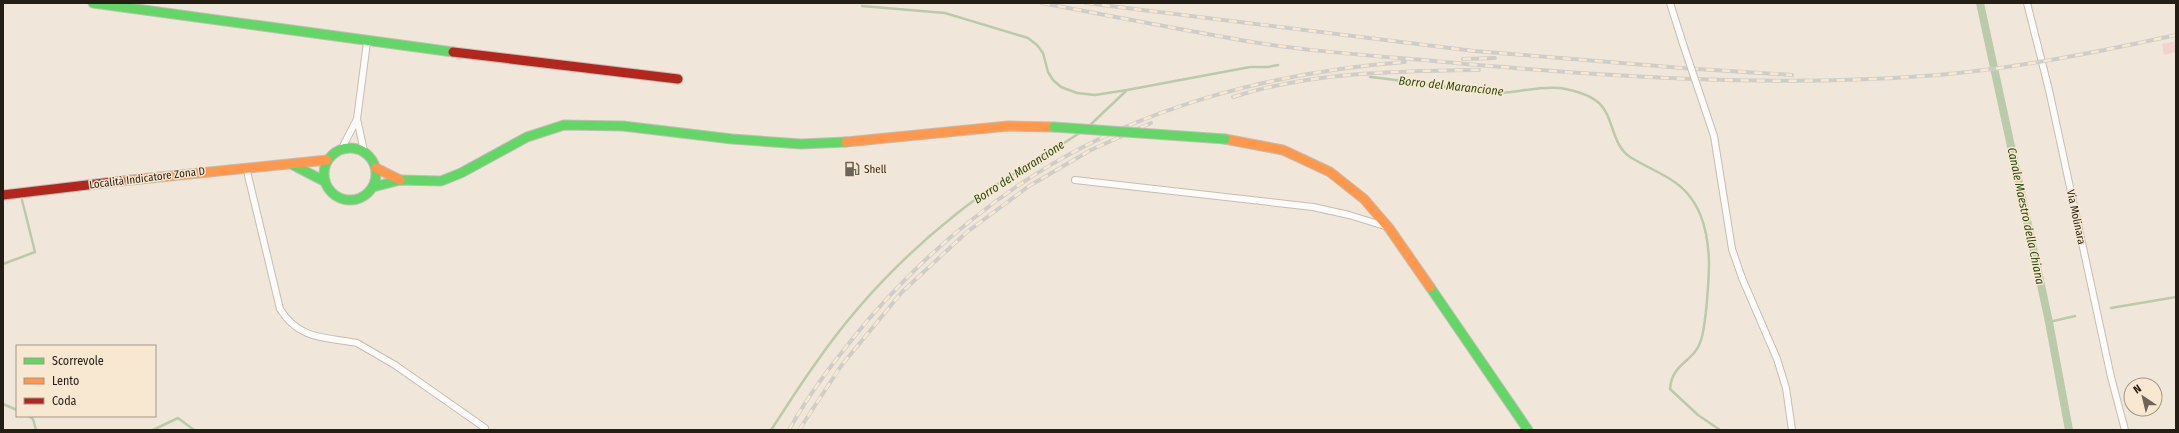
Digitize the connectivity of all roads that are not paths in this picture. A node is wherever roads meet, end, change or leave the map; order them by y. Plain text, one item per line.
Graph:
1 (93, 3) edge
2 (1670, 3) edge
3 (2027, 3) edge
4 (367, 42) junction
5 (678, 79) dead end
6 (357, 119) junction
7 (342, 148) junction
8 (364, 151) junction
9 (327, 160) junction
10 (292, 164) junction
11 (246, 166) junction
12 (376, 168) junction
13 (400, 180) junction
14 (1075, 180) dead end
15 (324, 181) junction
16 (373, 187) junction
17 (3, 195) edge
18 (1389, 228) junction
19 (485, 428) dead end
20 (1528, 430) edge
21 (1792, 430) edge
22 (2125, 430) edge

1 - 4 main road
2 - 21 street, bridge
3 - 22 street, Via Molinara
4 - 5 main road
4 - 6 street
6 - 7 street
6 - 8 street
7 - 8 main road
7 - 9 main road
8 - 12 main road
9 - 10 main road, Località Indicatore Zona D
9 - 15 main road
10 - 11 main road, Località Indicatore Zona D
10 - 15 main road
11 - 17 main road, Località Indicatore Zona D
11 - 19 street
12 - 13 main road
12 - 16 main road
13 - 16 main road
13 - 18 main road, bridge
14 - 18 street
15 - 16 main road
18 - 20 main road

